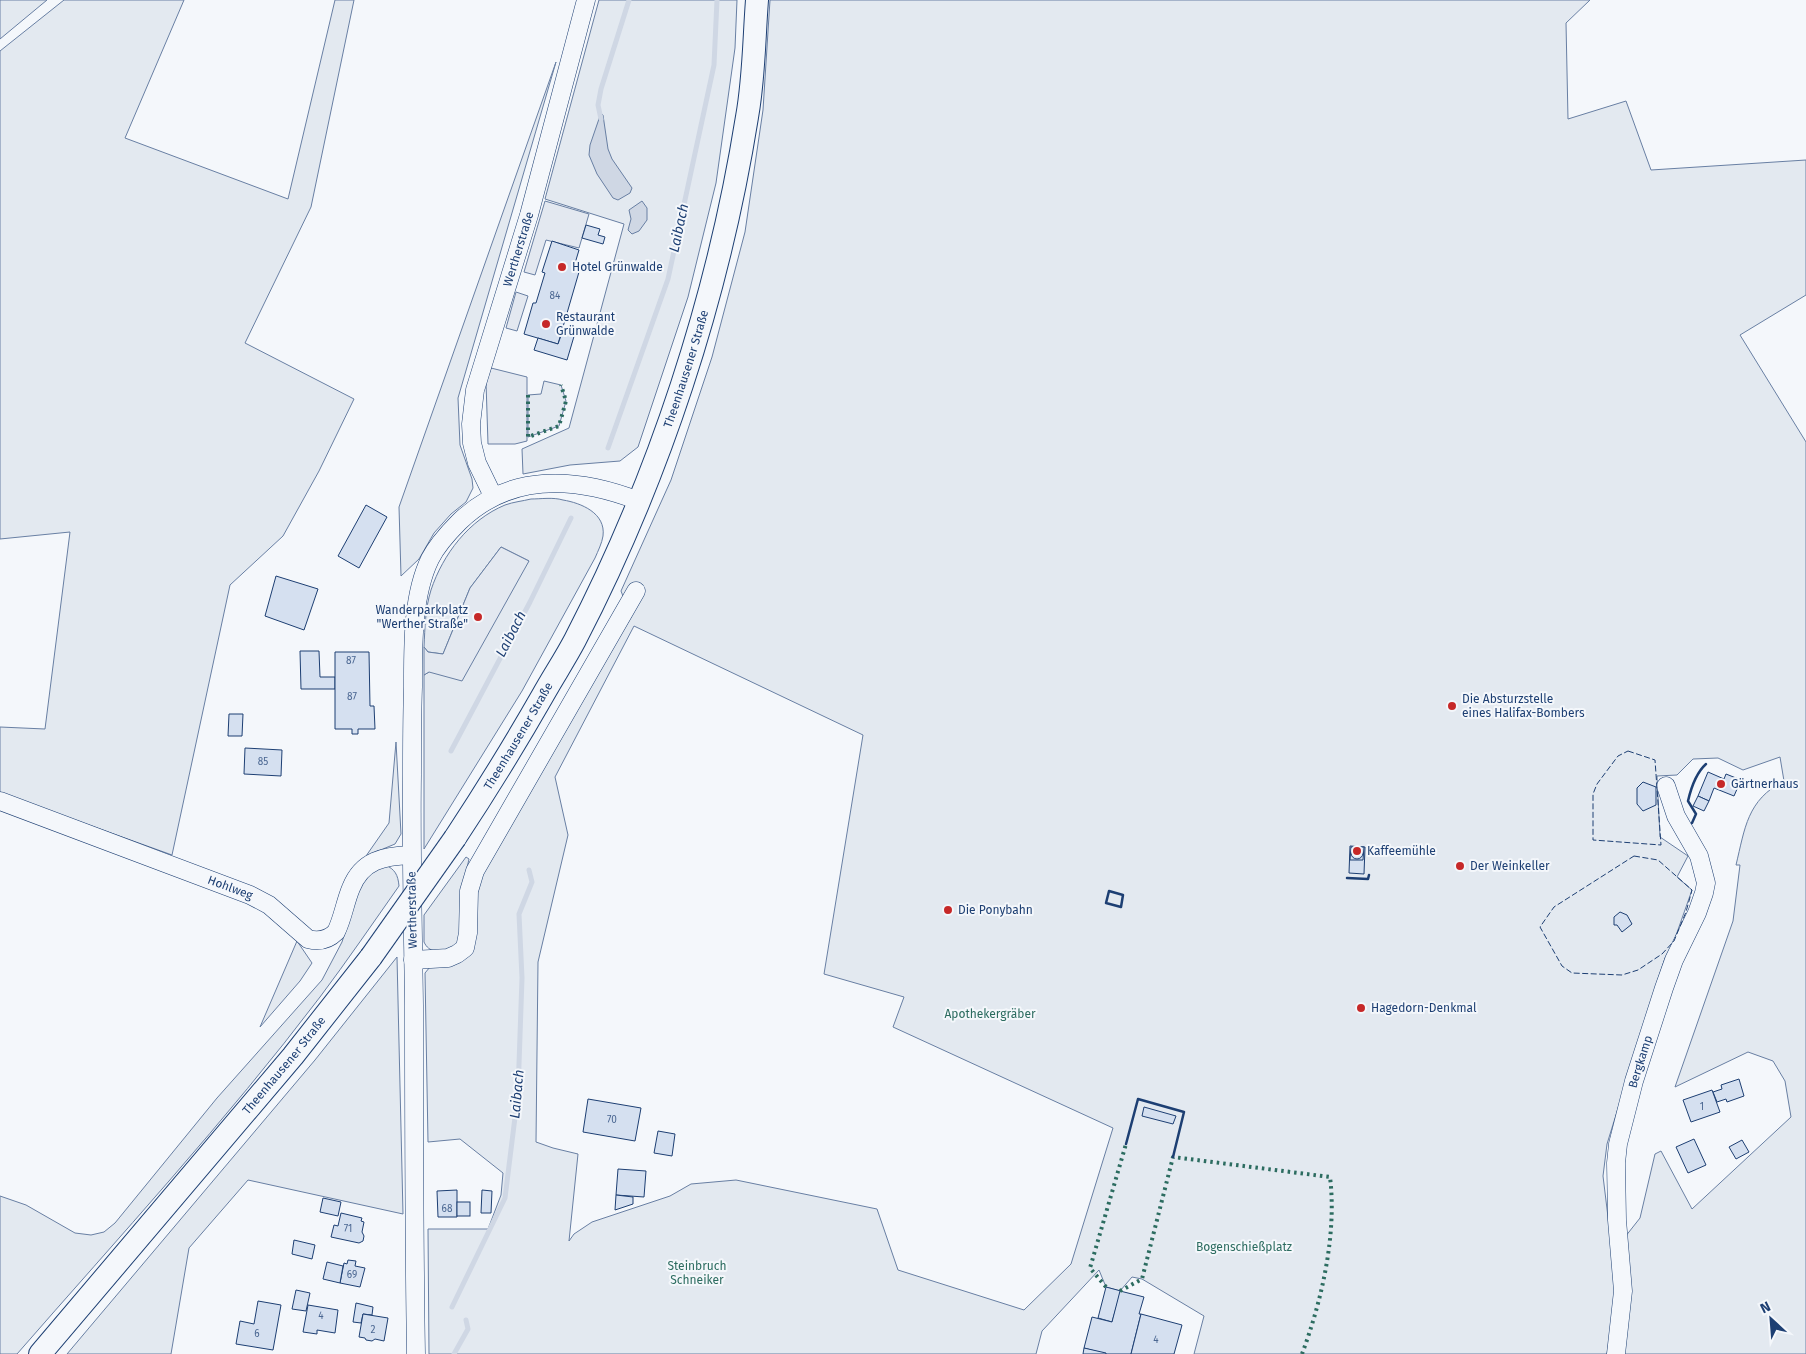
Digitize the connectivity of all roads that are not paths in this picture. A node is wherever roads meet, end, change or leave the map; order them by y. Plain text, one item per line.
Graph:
1 (586, 0) edge
2 (757, 0) edge
3 (493, 496) junction
4 (639, 501) junction
5 (636, 591) dead end
6 (1666, 786) dead end
7 (0, 801) edge
8 (411, 855) junction
9 (413, 960) junction
10 (40, 1354) edge
11 (416, 1354) edge
12 (1616, 1354) edge

1 - 3 street, Wertherstraße
2 - 4 main road, Theenhausener Straße
3 - 4 street, Wertherstraße
3 - 8 street, Wertherstraße
4 - 10 main road, Theenhausener Straße, bridge
5 - 9 street
6 - 12 street, Bergkamp
7 - 8 street, Hohlweg
8 - 9 street, Wertherstraße
9 - 11 street, Wertherstraße

